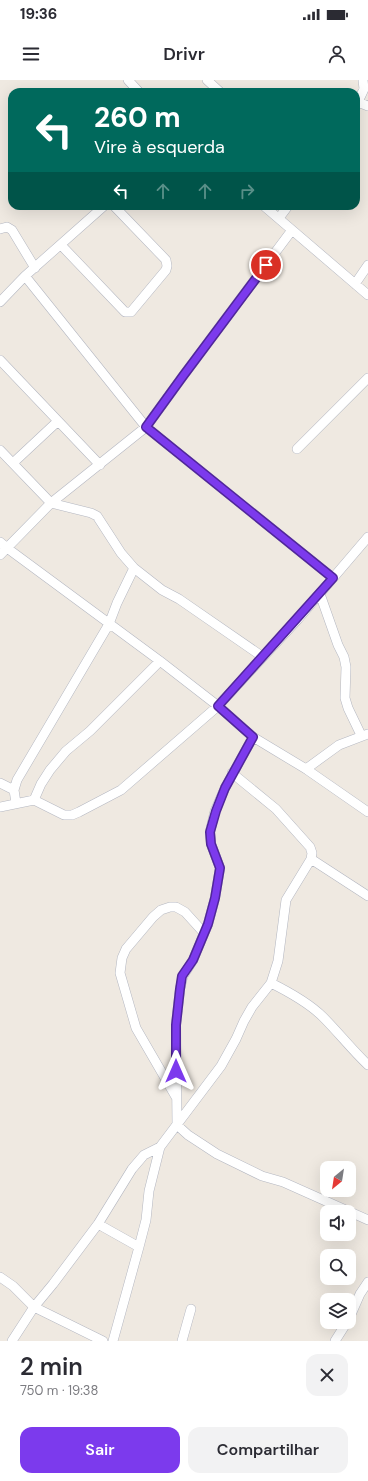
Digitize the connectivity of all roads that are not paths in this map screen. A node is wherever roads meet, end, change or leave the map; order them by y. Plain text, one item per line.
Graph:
1 (128, 80) edge
2 (207, 80) edge
3 (365, 85) edge
4 (135, 88) edge
5 (216, 88) edge
6 (360, 97) edge
7 (100, 210) edge
8 (118, 210) edge
9 (269, 210) edge
10 (285, 210) edge
11 (279, 218) junction
12 (0, 229) edge
13 (292, 230) junction
14 (61, 245) junction
15 (368, 265) edge
16 (35, 268) junction
17 (25, 276) junction
18 (355, 284) junction
19 (368, 295) edge
20 (0, 302) edge
21 (0, 360) edge
22 (368, 378) edge
23 (58, 421) junction
24 (146, 427) junction
25 (297, 449) dead end
26 (0, 450) edge
27 (13, 463) junction
28 (100, 465) junction
29 (51, 502) junction
30 (368, 537) edge
31 (2, 548) edge
32 (134, 568) junction
33 (333, 578) junction
34 (320, 594) junction
35 (109, 624) junction
36 (263, 657) junction
37 (160, 661) junction
38 (218, 706) junction
39 (364, 734) edge
40 (253, 737) junction
41 (306, 769) junction
42 (232, 773) junction
43 (0, 783) edge
44 (14, 790) junction
45 (34, 800) junction
46 (16, 803) junction
47 (0, 807) edge
48 (368, 812) edge
49 (311, 859) junction
50 (368, 896) edge
51 (204, 933) junction
52 (271, 983) junction
53 (368, 1065) edge
54 (177, 1098) junction
55 (177, 1126) junction
56 (160, 1147) junction
57 (368, 1220) edge
58 (98, 1224) junction
59 (139, 1247) junction
60 (0, 1277) edge
61 (368, 1282) edge
62 (356, 1303) edge
63 (34, 1307) junction
64 (191, 1309) dead end
65 (343, 1329) edge
66 (12, 1341) edge
67 (103, 1341) edge
68 (113, 1341) edge
69 (182, 1341) edge
70 (335, 1341) edge

1 - 4 street
2 - 5 street
3 - 6 street
7 - 14 street
8 - 14 street
9 - 11 street
10 - 11 street
11 - 13 street
12 - 16 street
13 - 18 street
13 - 24 street
14 - 16 street
15 - 18 street
16 - 17 street
17 - 20 street
17 - 24 street
18 - 19 street
21 - 23 street
22 - 25 street
23 - 27 street
23 - 28 street
24 - 28 street
24 - 33 street
26 - 27 street
27 - 29 street
28 - 29 street
29 - 31 street
29 - 32 street
30 - 33 street
31 - 35 street
32 - 35 street
32 - 36 street
33 - 34 street
34 - 36 street
34 - 39 street
35 - 37 street
35 - 44 street
36 - 38 street
37 - 38 street
37 - 45 street
38 - 40 street
38 - 45 street
39 - 41 street
40 - 41 street
40 - 42 street
41 - 48 street
42 - 49 street
42 - 51 street
43 - 44 street
44 - 46 street
45 - 46 street
46 - 47 street
49 - 50 street
49 - 52 street
51 - 54 street
51 - 54 street
52 - 53 street
52 - 55 street
54 - 55 street
55 - 56 street
55 - 57 street
56 - 58 street
56 - 59 street
58 - 59 street
58 - 63 street
59 - 68 street
60 - 63 street
61 - 62 street
63 - 66 street
63 - 67 street
64 - 69 street
65 - 70 street

